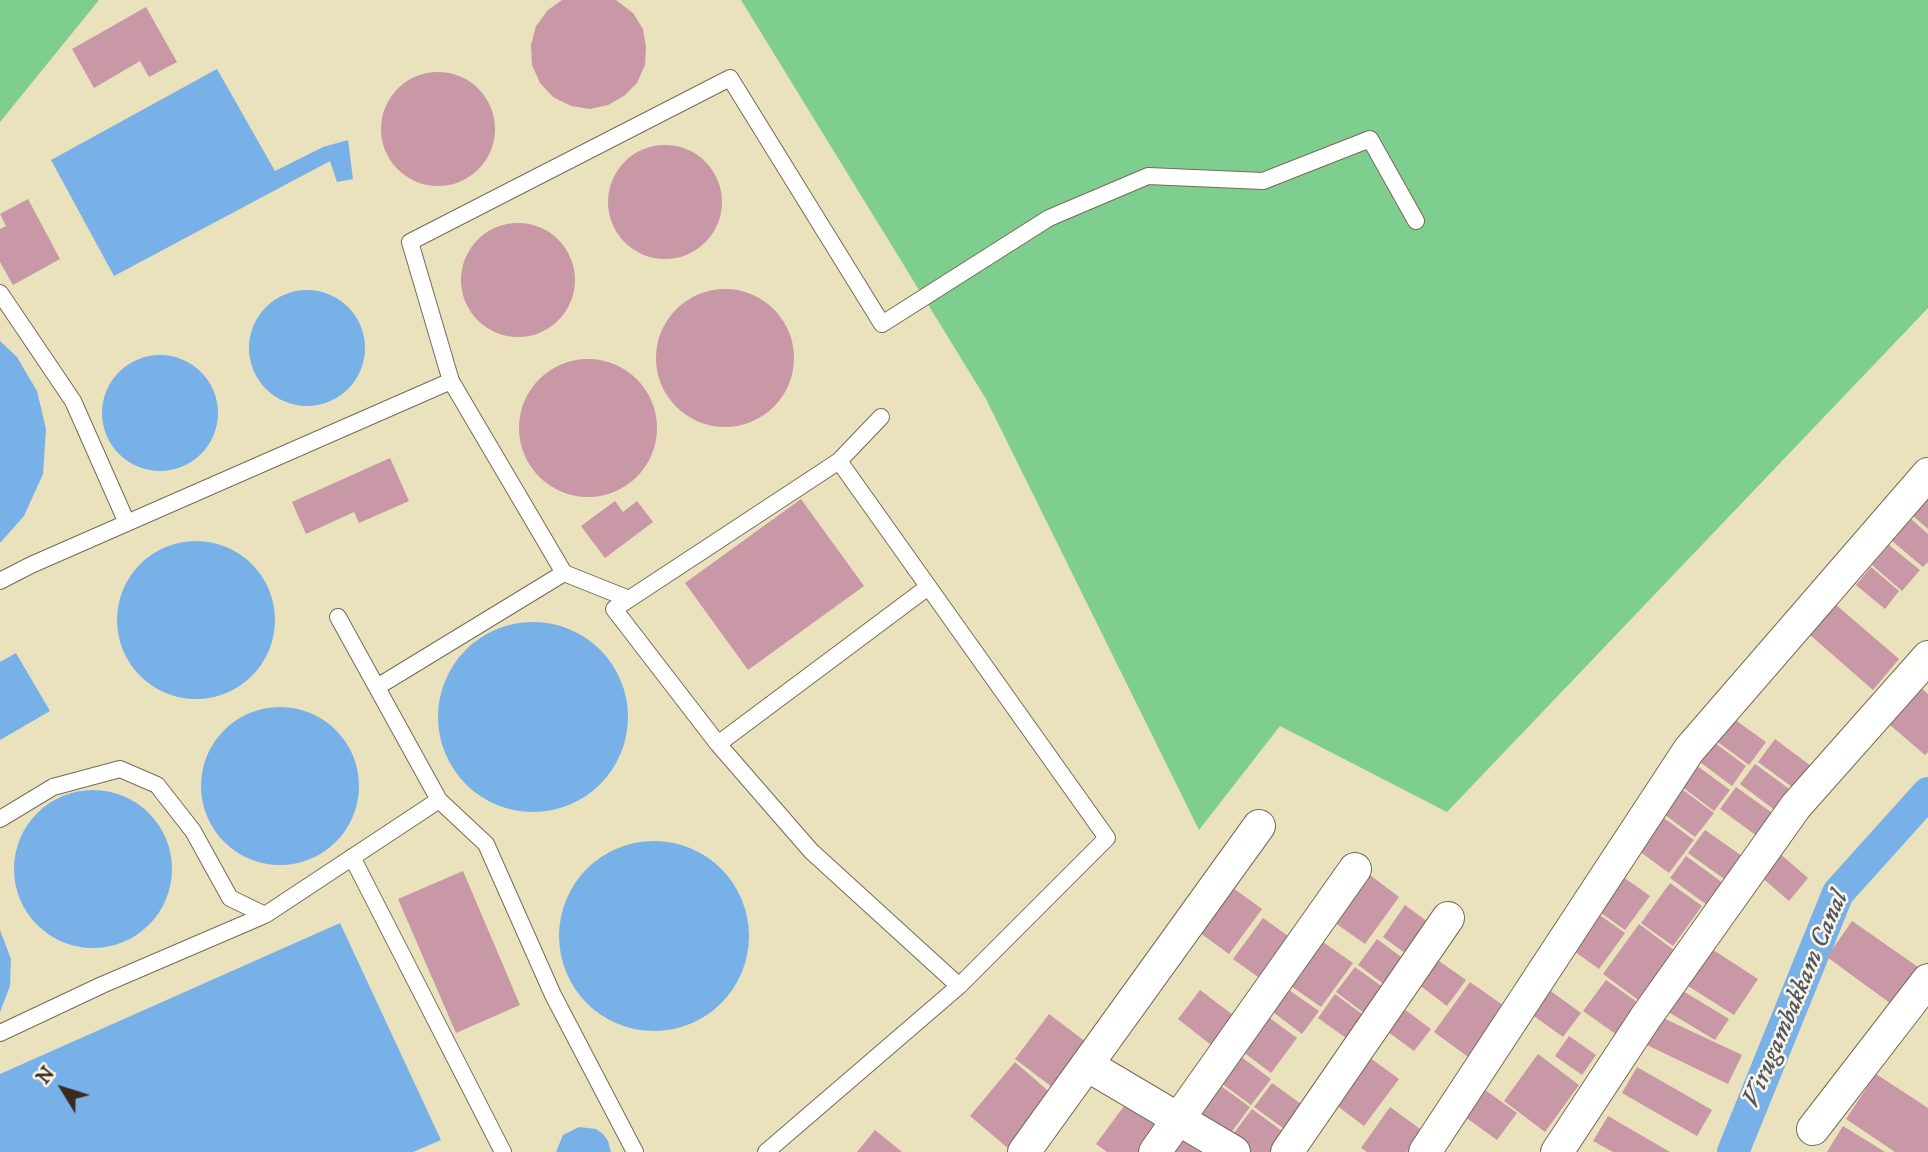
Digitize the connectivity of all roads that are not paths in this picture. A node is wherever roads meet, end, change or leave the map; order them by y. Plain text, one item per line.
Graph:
1 (1416, 221) dead end
2 (0, 293) edge
3 (452, 381) junction
4 (881, 416) dead end
5 (839, 461) junction
6 (1928, 474) edge
7 (127, 523) junction
8 (564, 573) junction
9 (0, 581) edge
10 (928, 587) junction
11 (629, 599) junction
12 (338, 617) dead end
13 (1928, 657) edge
14 (377, 687) junction
15 (718, 744) junction
16 (439, 800) junction
17 (0, 819) edge
18 (1259, 826) dead end
19 (352, 857) junction
20 (1356, 869) dead end
21 (265, 915) junction
22 (1448, 918) dead end
23 (1928, 980) edge
24 (959, 986) junction
25 (0, 1032) edge
26 (1087, 1065) junction
27 (1179, 1118) junction
28 (1813, 1129) dead end
29 (503, 1152) edge
30 (635, 1152) edge
31 (766, 1152) edge
32 (1024, 1152) edge
33 (1155, 1152) edge
34 (1234, 1152) edge
35 (1287, 1152) edge
36 (1425, 1152) edge
37 (1557, 1152) edge

1 - 3 lane
2 - 7 lane
3 - 7 lane
3 - 8 lane
4 - 5 lane
5 - 10 lane
5 - 11 lane
6 - 36 street
7 - 9 lane
8 - 11 lane
8 - 14 lane
10 - 15 lane
10 - 24 lane
11 - 15 lane
12 - 14 lane
13 - 37 street
14 - 16 lane
15 - 24 lane
16 - 19 lane
16 - 30 lane
17 - 21 lane
18 - 26 street
19 - 21 lane
19 - 29 lane
20 - 27 street
21 - 25 lane
22 - 35 street
23 - 28 street
24 - 31 lane
26 - 27 street
26 - 32 street
27 - 33 street
27 - 34 street

